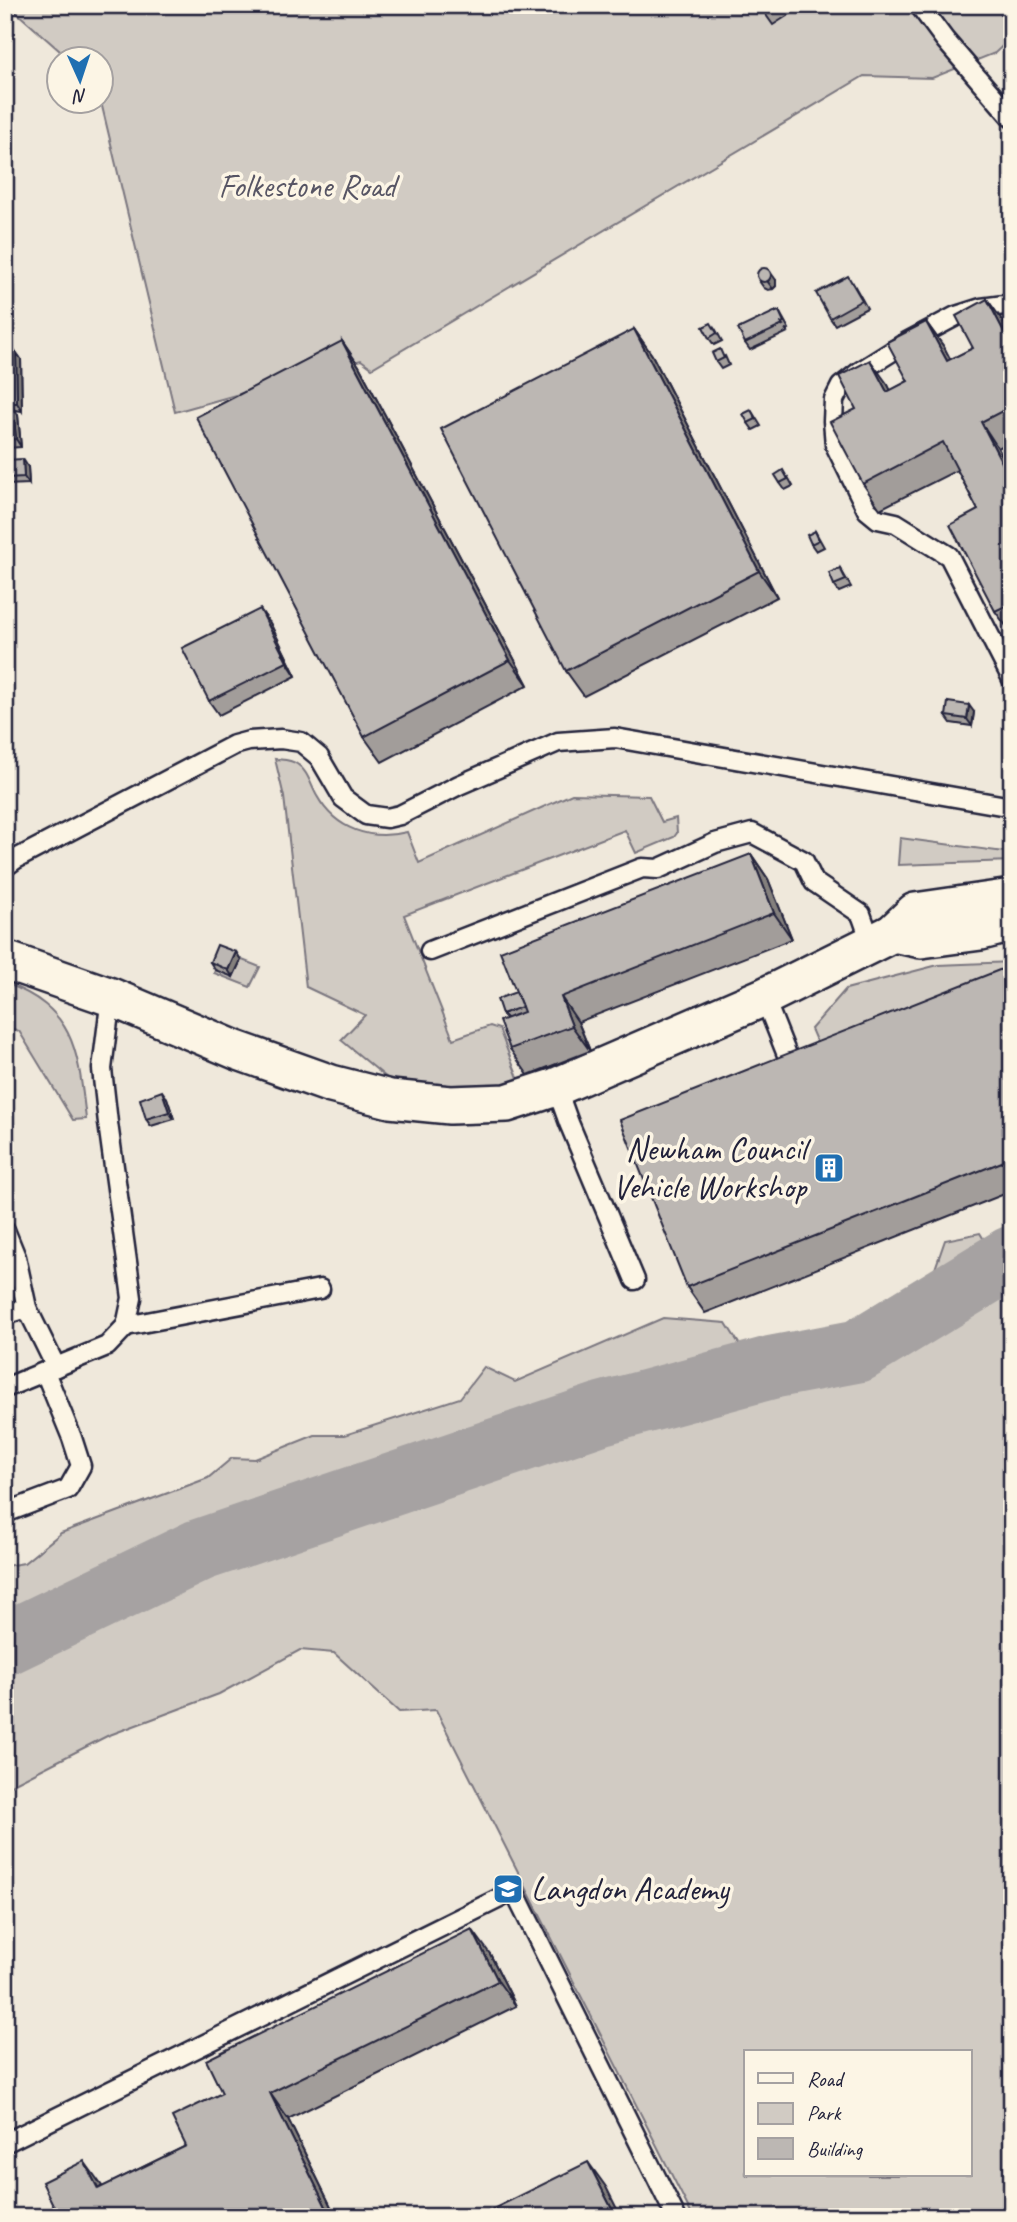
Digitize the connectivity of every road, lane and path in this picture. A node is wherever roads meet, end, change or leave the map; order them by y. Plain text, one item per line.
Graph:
1 (919, 5) edge
2 (1012, 118) edge
3 (1012, 304) edge
4 (1012, 679) edge
5 (1012, 807) edge
6 (5, 867) edge
7 (1012, 898) edge
8 (1012, 923) edge
9 (883, 938) junction
10 (430, 951) dead end
11 (5, 960) edge
12 (111, 997) junction
13 (764, 997) junction
14 (795, 1075) edge
15 (556, 1087) junction
16 (5, 1230) edge
17 (635, 1280) dead end
18 (320, 1289) dead end
19 (27, 1308) junction
20 (5, 1315) edge
21 (126, 1326) junction
22 (50, 1369) junction
23 (5, 1388) edge
24 (5, 1513) edge
25 (5, 2143) edge
26 (676, 2217) edge

1 - 2 lane
3 - 4 lane
5 - 6 lane
7 - 9 street
8 - 9 street
9 - 10 lane
9 - 13 street
11 - 12 street
12 - 15 street
12 - 21 lane
13 - 14 lane
13 - 15 street
15 - 17 lane
16 - 19 lane
18 - 21 lane
19 - 20 lane
19 - 22 lane
21 - 22 lane
22 - 23 lane
22 - 24 lane
25 - 26 lane

